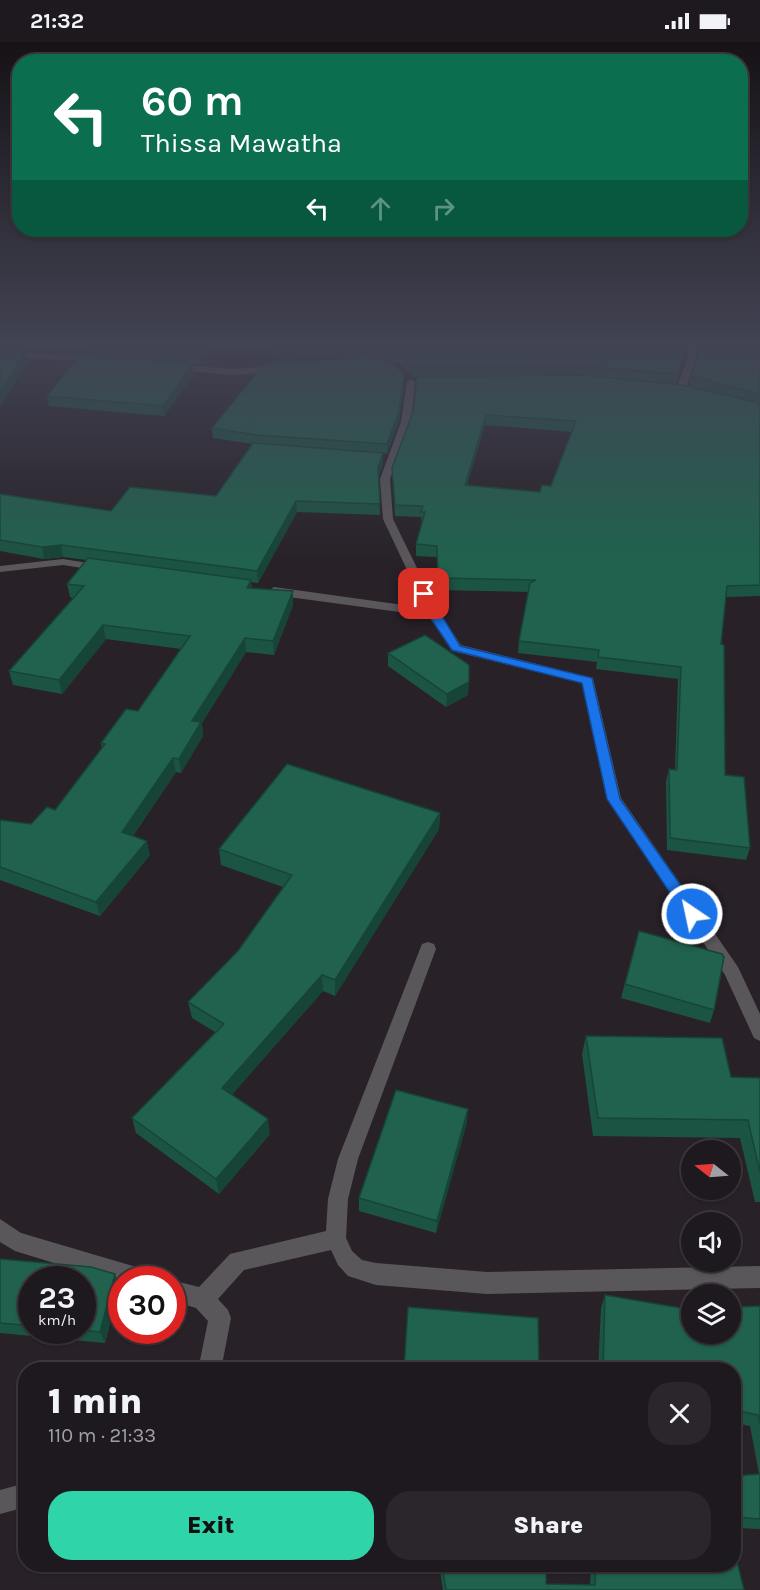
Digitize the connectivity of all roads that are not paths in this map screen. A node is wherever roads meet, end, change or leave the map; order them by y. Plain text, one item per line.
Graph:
1 (407, 417) edge
2 (0, 569) edge
3 (116, 570) edge
4 (257, 589) edge
5 (432, 613) junction
6 (428, 949) dead end
7 (760, 1033) edge
8 (0, 1229) edge
9 (336, 1239) junction
10 (108, 1269) edge
11 (760, 1277) edge
12 (186, 1294) edge
13 (203, 1299) junction
14 (212, 1362) edge
15 (18, 1497) edge
16 (0, 1502) edge

1 - 5 street
2 - 3 street
4 - 5 street
5 - 7 street
6 - 9 street
8 - 10 street
9 - 11 street
9 - 13 street
12 - 13 street
13 - 14 street
15 - 16 street

